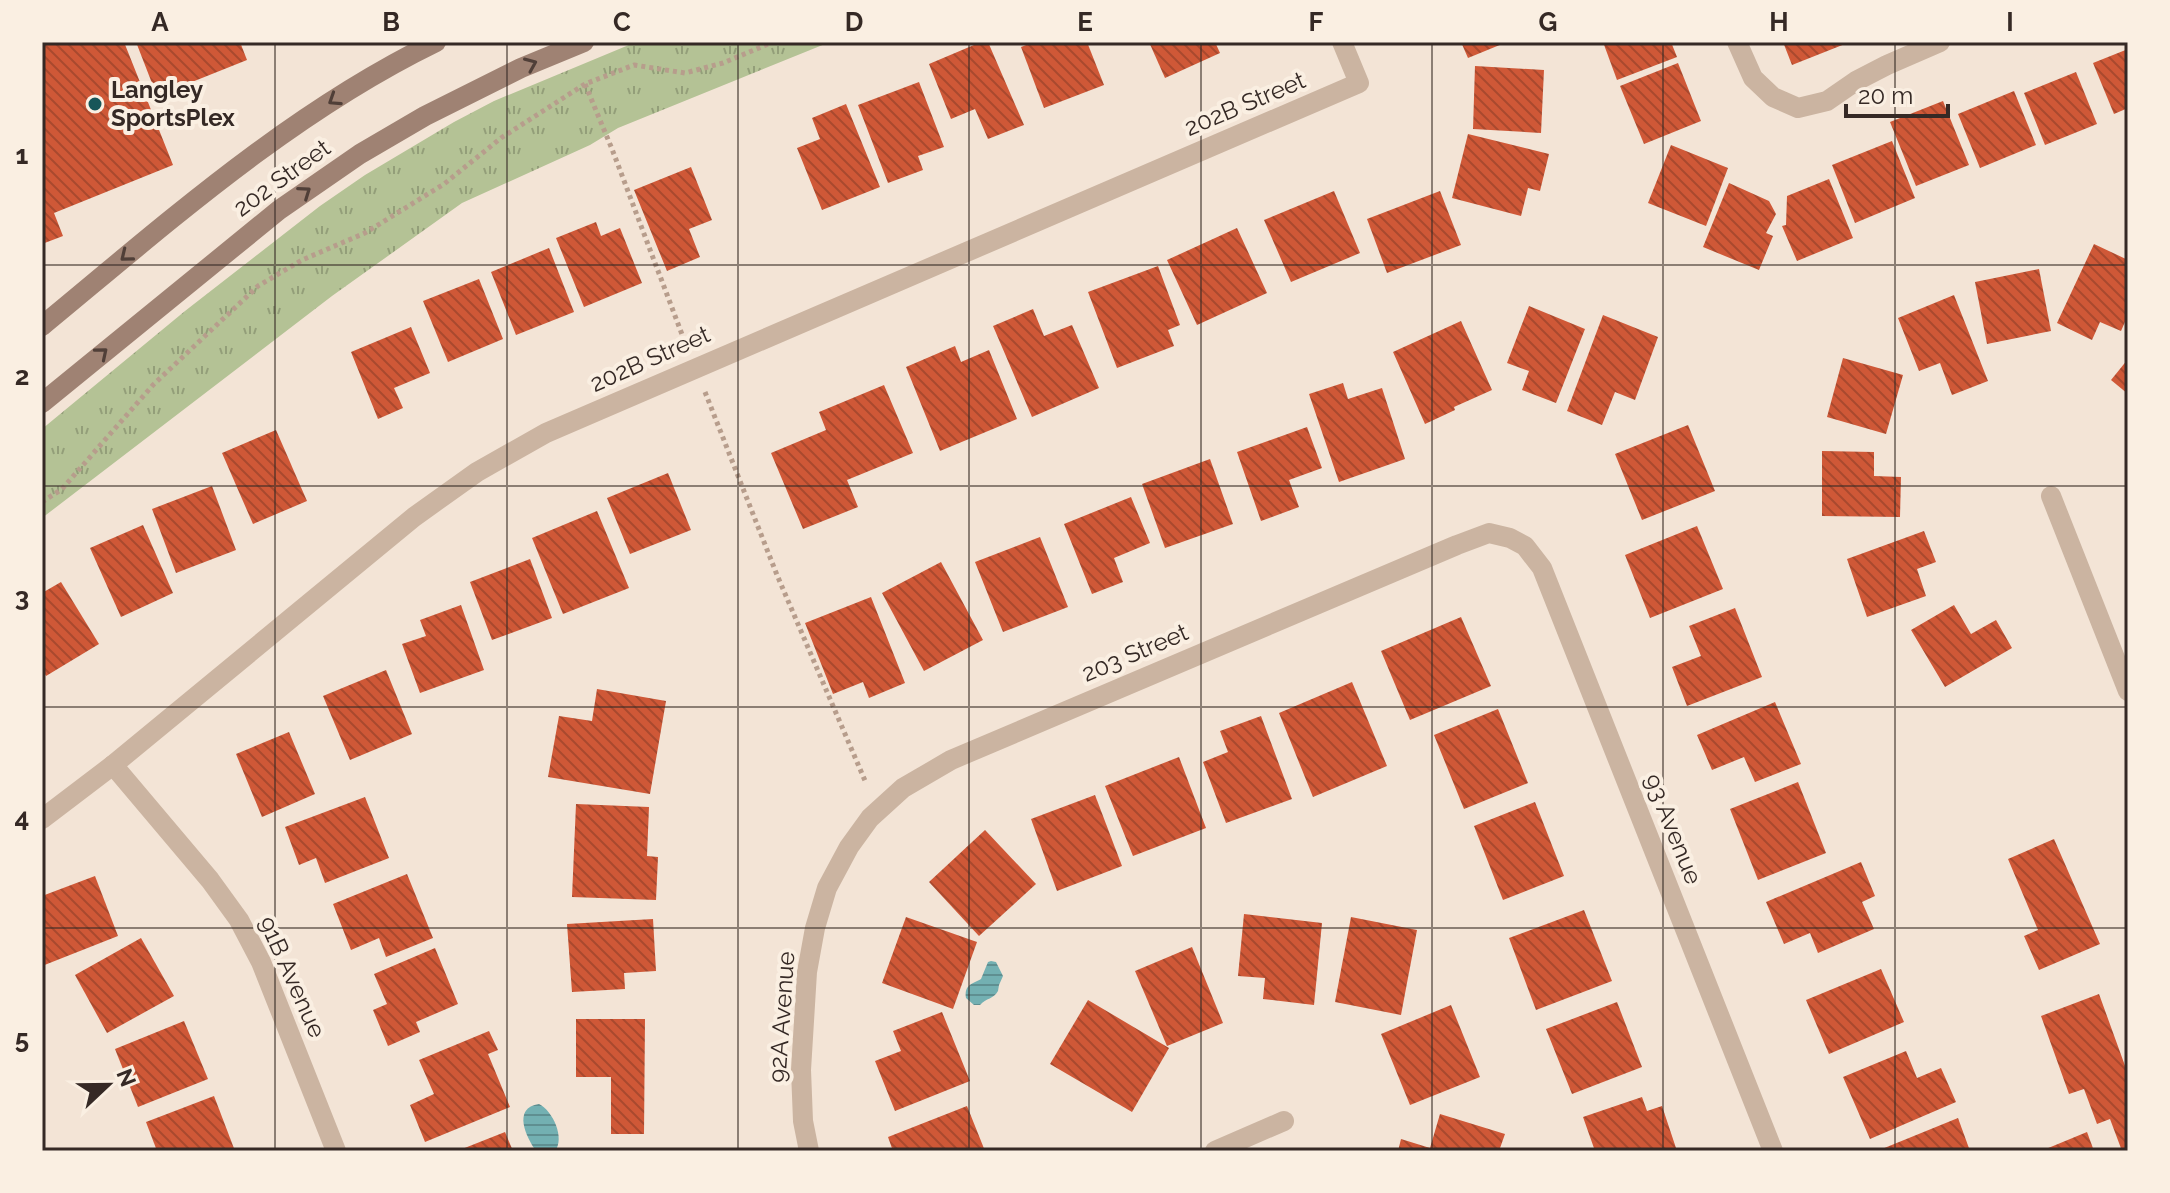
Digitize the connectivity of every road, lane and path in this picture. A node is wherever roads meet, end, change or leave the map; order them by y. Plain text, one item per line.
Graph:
1 (415, 42) edge
2 (436, 42) edge
3 (773, 42) edge
4 (1342, 42) edge
5 (1737, 42) edge
6 (1940, 42) edge
7 (573, 44) edge
8 (401, 59) junction
9 (585, 84) junction
10 (42, 326) edge
11 (683, 337) dead end
12 (702, 386) dead end
13 (42, 403) edge
14 (2051, 496) dead end
15 (42, 502) edge
16 (1510, 538) joint
17 (2128, 691) edge
18 (113, 765) junction
19 (866, 783) dead end
20 (42, 819) edge
21 (827, 888) joint
22 (1284, 1121) dead end
23 (336, 1151) edge
24 (809, 1151) edge
25 (1215, 1151) edge
26 (1773, 1151) edge

1 - 8 main road
2 - 8 main road, 202 Street
3 - 9 path
4 - 18 street, 202B Street
5 - 6 street
13 -> 7 main road, 202 Street
8 -> 10 main road, 202 Street
9 - 11 path
9 - 15 path
12 - 19 path
14 - 17 street
16 - 21 street, 203 Street
16 - 26 street, 93 Avenue
18 - 20 street, 202B Street
18 - 23 street, 91B Avenue
21 - 24 street, 92A Avenue
22 - 25 street

